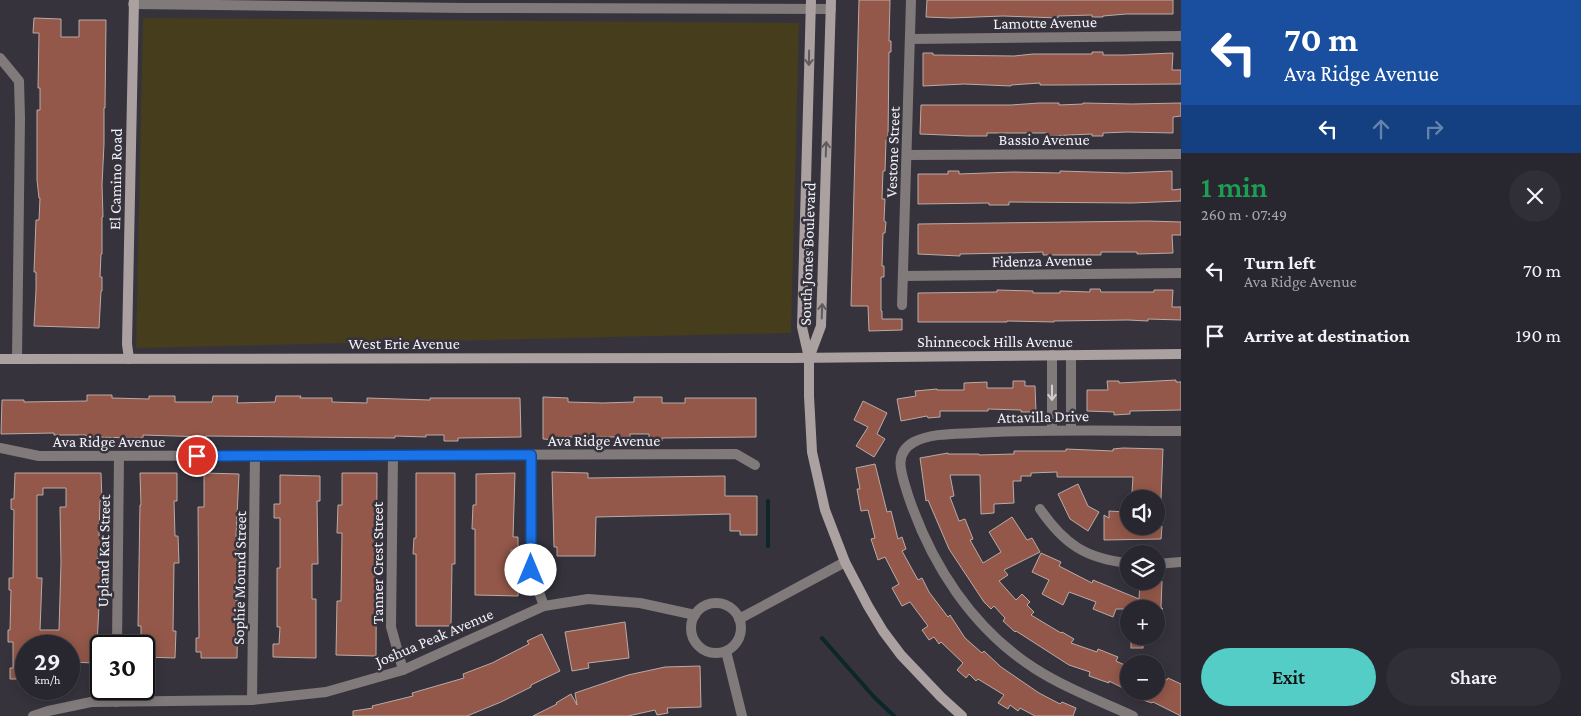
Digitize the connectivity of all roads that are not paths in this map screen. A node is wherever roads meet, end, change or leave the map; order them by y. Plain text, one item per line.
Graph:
1 (911, 0) edge
2 (134, 2) edge
3 (811, 5) edge
4 (831, 5) edge
5 (1181, 36) edge
6 (910, 39) junction
7 (0, 58) edge
8 (1181, 154) edge
9 (907, 155) junction
10 (1181, 273) edge
11 (903, 276) junction
12 (902, 305) dead end
13 (1181, 354) edge
14 (1052, 355) junction
15 (1070, 355) junction
16 (809, 358) junction
17 (0, 359) edge
18 (17, 359) junction
19 (129, 359) junction
20 (1052, 430) junction
21 (1071, 430) junction
22 (1181, 430) edge
23 (0, 448) edge
24 (393, 455) junction
25 (531, 455) junction
26 (119, 456) junction
27 (255, 456) junction
28 (756, 465) dead end
29 (1040, 509) dead end
30 (845, 562) junction
31 (1120, 562) edge
32 (1181, 562) edge
33 (1165, 563) edge
34 (544, 606) junction
35 (695, 615) junction
36 (740, 618) junction
37 (117, 635) edge
38 (726, 651) junction
39 (403, 670) junction
40 (252, 700) junction
41 (116, 702) joint
42 (33, 716) edge
43 (742, 716) edge
44 (962, 716) edge
45 (1133, 716) edge

1 - 6 street, Vestone Street
2 - 3 street
2 - 19 street, El Camino Road
3 - 4 street
3 -> 16 street, South Jones Boulevard
16 -> 4 street, South Jones Boulevard
5 - 6 street, Lamotte Avenue
6 - 9 street, Vestone Street
7 - 18 street
8 - 9 street, Bassio Avenue
9 - 11 street, Vestone Street
10 - 11 street, Fidenza Avenue
11 - 12 street, Vestone Street
13 - 15 street, Shinnecock Hills Avenue
14 - 15 street, Shinnecock Hills Avenue
14 - 16 street, Shinnecock Hills Avenue
14 -> 20 street
15 - 21 street
16 - 19 street, West Erie Avenue
16 - 30 street
17 - 18 street, West Erie Avenue
18 - 19 street, West Erie Avenue
20 - 21 street, Attavilla Drive
20 - 45 street, Attavilla Drive
21 - 22 street, Attavilla Drive
23 - 26 street, Ava Ridge Avenue
24 - 25 street, Ava Ridge Avenue
24 - 27 street, Ava Ridge Avenue
24 - 39 street, Tanner Crest Street
25 - 28 street, Ava Ridge Avenue
25 - 34 street
26 - 27 street, Ava Ridge Avenue
26 - 37 street, Upland Kat Street
27 - 40 street, Sophie Mound Street
29 - 31 street
30 - 36 street
30 - 44 street
32 - 33 street
34 - 35 street, Joshua Peak Avenue
34 - 39 street, Joshua Peak Avenue
35 - 36 street
35 - 38 street
36 - 38 street
38 - 43 street
39 - 40 street, Joshua Peak Avenue
40 - 41 street, Joshua Peak Avenue
41 - 42 street, Joshua Peak Avenue

